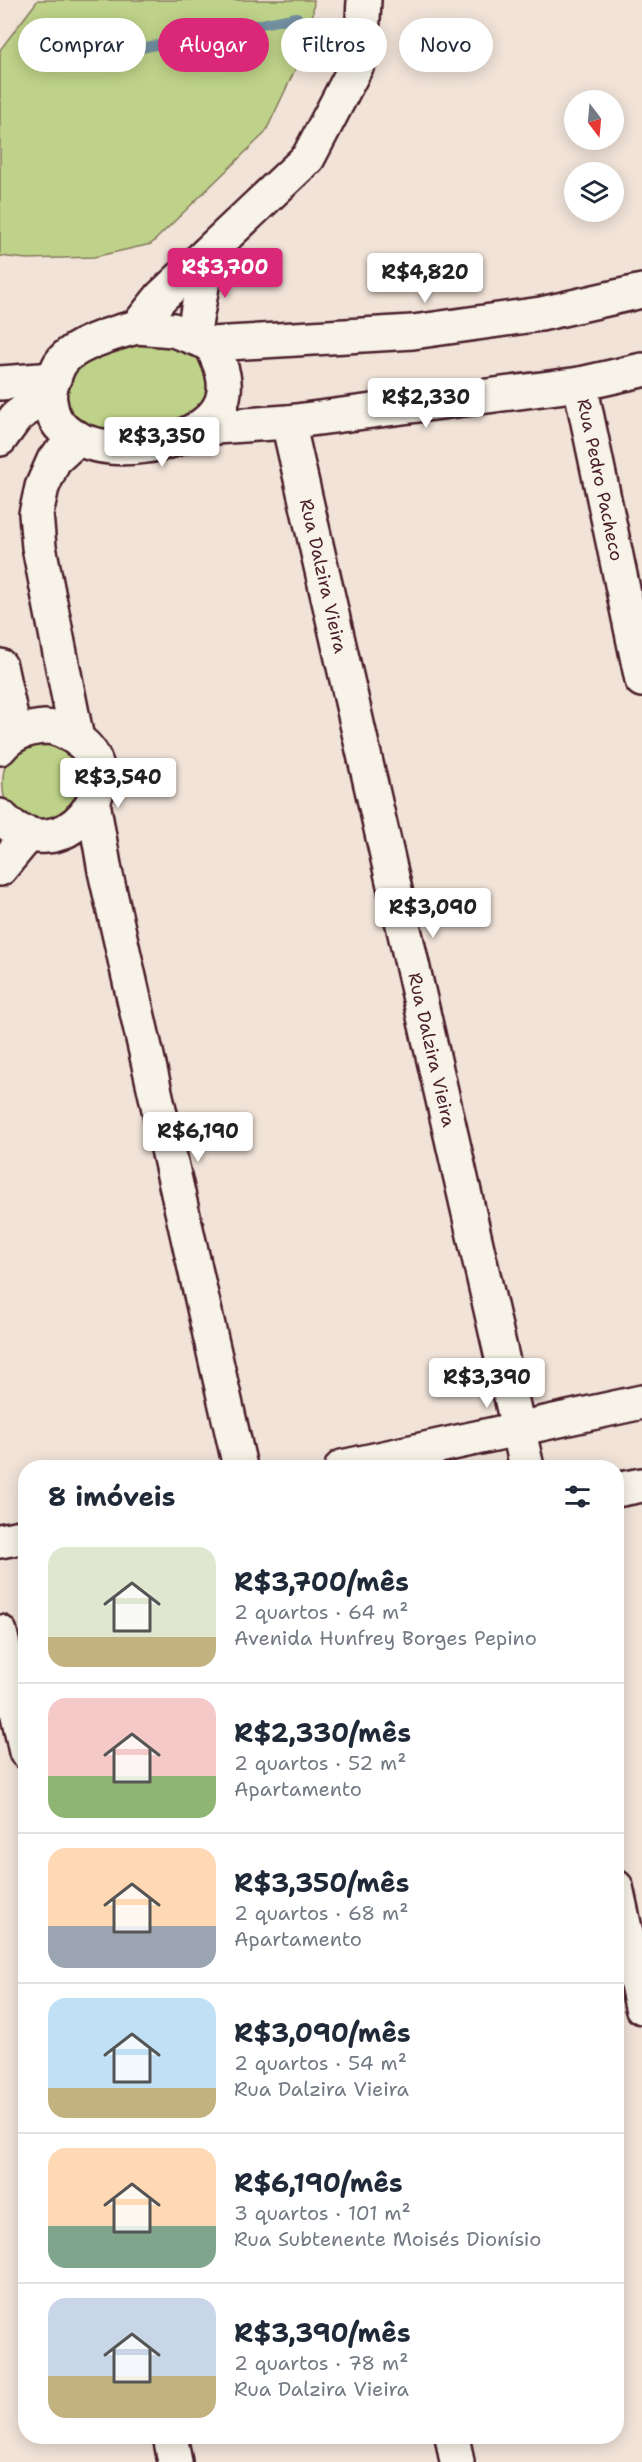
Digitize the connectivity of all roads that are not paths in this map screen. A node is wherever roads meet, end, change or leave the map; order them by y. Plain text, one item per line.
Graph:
1 (364, 0) edge
2 (208, 253) junction
3 (642, 291) edge
4 (137, 327) junction
5 (202, 340) junction
6 (642, 370) edge
7 (0, 382) edge
8 (580, 384) junction
9 (51, 387) junction
10 (288, 422) junction
11 (201, 428) junction
12 (78, 438) junction
13 (0, 439) edge
14 (0, 666) edge
15 (642, 680) edge
16 (77, 739) junction
17 (7, 741) edge
18 (93, 802) junction
19 (0, 816) edge
20 (73, 828) junction
21 (28, 834) junction
22 (0, 869) edge
23 (105, 870) junction
24 (642, 1402) edge
25 (519, 1428) junction
26 (238, 1460) edge
27 (374, 1460) edge
28 (526, 1460) edge
29 (642, 1485) edge
30 (624, 1488) edge
31 (18, 1538) edge
32 (0, 1541) edge
33 (18, 1625) edge
34 (0, 1630) edge
35 (18, 1714) edge
36 (624, 1924) edge
37 (642, 2007) edge
38 (172, 2444) edge
39 (454, 2444) edge
40 (175, 2462) edge
41 (458, 2462) edge

1 - 2 street
2 - 4 street
2 - 5 street
3 - 5 street
4 - 5 street
4 - 9 street
5 - 11 street
6 - 8 street
7 - 9 street
8 - 10 street
8 - 15 street, Rua Pedro Pacheco
9 - 12 street
9 - 13 street
10 - 11 street
10 - 25 street, Rua Dalzira Vieira
11 - 12 street
12 - 16 street
14 - 17 street
16 - 17 street
16 - 18 street
18 - 20 street
18 - 23 street
19 - 21 street
20 - 21 street
20 - 23 street
21 - 22 street
23 - 26 street
24 - 25 street
25 - 27 street
25 - 28 street, Rua Dalzira Vieira
29 - 30 street
31 - 32 street
33 - 34 street
34 - 35 street
36 - 37 street
38 - 40 street
39 - 41 street

